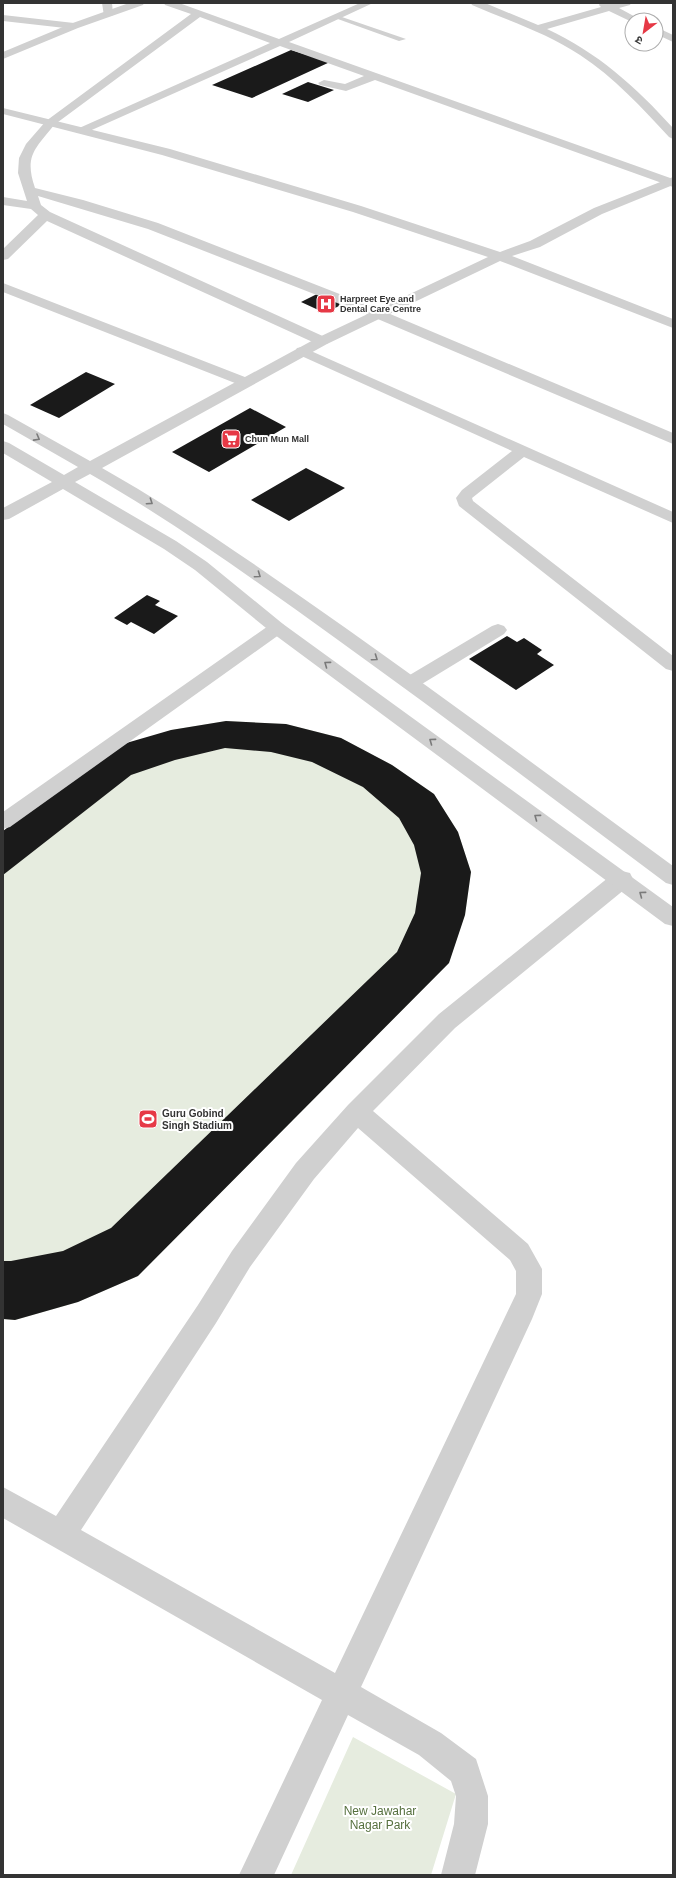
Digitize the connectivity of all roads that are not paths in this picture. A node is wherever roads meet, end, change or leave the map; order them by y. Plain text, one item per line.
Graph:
1 (107, 3) edge
2 (139, 3) edge
3 (169, 3) edge
4 (368, 3) edge
5 (476, 3) edge
6 (599, 3) edge
7 (626, 3) edge
8 (610, 8) junction
9 (199, 13) junction
10 (108, 14) junction
11 (624, 14) edge
12 (337, 17) junction
13 (3, 18) edge
14 (74, 26) junction
15 (536, 29) junction
16 (664, 34) edge
17 (402, 39) dead end
18 (673, 39) edge
19 (279, 41) junction
20 (3, 56) edge
21 (375, 76) junction
22 (324, 83) dead end
23 (3, 111) edge
24 (50, 123) junction
25 (81, 131) junction
26 (673, 135) edge
27 (671, 182) edge
28 (28, 190) junction
29 (3, 201) edge
30 (40, 211) junction
31 (3, 256) edge
32 (500, 256) junction
33 (3, 287) edge
34 (378, 314) junction
35 (673, 324) edge
36 (322, 341) junction
37 (302, 351) junction
38 (245, 382) junction
39 (3, 418) edge
40 (673, 439) edge
41 (3, 446) edge
42 (523, 450) junction
43 (89, 467) junction
44 (63, 481) junction
45 (3, 515) edge
46 (673, 518) edge
47 (277, 628) junction
48 (498, 630) dead end
49 (673, 665) edge
50 (410, 683) junction
51 (3, 822) edge
52 (673, 876) edge
53 (622, 879) junction
54 (673, 918) edge
55 (357, 1112) junction
56 (3, 1502) edge
57 (62, 1535) junction
58 (341, 1693) junction
59 (256, 1875) edge
60 (458, 1875) edge

1 - 10 street
2 - 10 street
3 - 9 street
4 - 12 street
5 - 15 street
6 - 8 street
7 - 8 street
8 - 11 street
8 - 15 street
9 - 19 street
9 - 24 street
10 - 14 street
12 - 17 lane
12 - 19 street
13 - 14 street
14 - 20 street
15 - 26 street
16 - 18 street
19 - 21 street
19 - 25 street
21 - 22 street
21 - 27 street
23 - 24 street
24 - 25 street
24 - 28 street
25 - 32 street
27 - 32 street
28 - 30 street
28 - 34 street
29 - 30 street
30 - 31 street
30 - 36 street
32 - 34 street
32 - 35 street
33 - 38 street
34 - 36 street
34 - 40 street
36 - 37 street
37 - 38 street
37 - 42 street
38 - 43 street
39 -> 43 street
41 - 44 street
42 - 46 street
42 - 49 street
43 - 44 street
43 -> 50 street
44 - 45 street
44 - 47 street
47 - 51 street
53 -> 47 street
48 - 50 street
50 - 52 street
54 -> 53 street
53 - 55 street
55 - 57 street
55 - 58 street
56 - 57 street
57 - 58 street
58 - 59 street
58 - 60 street

